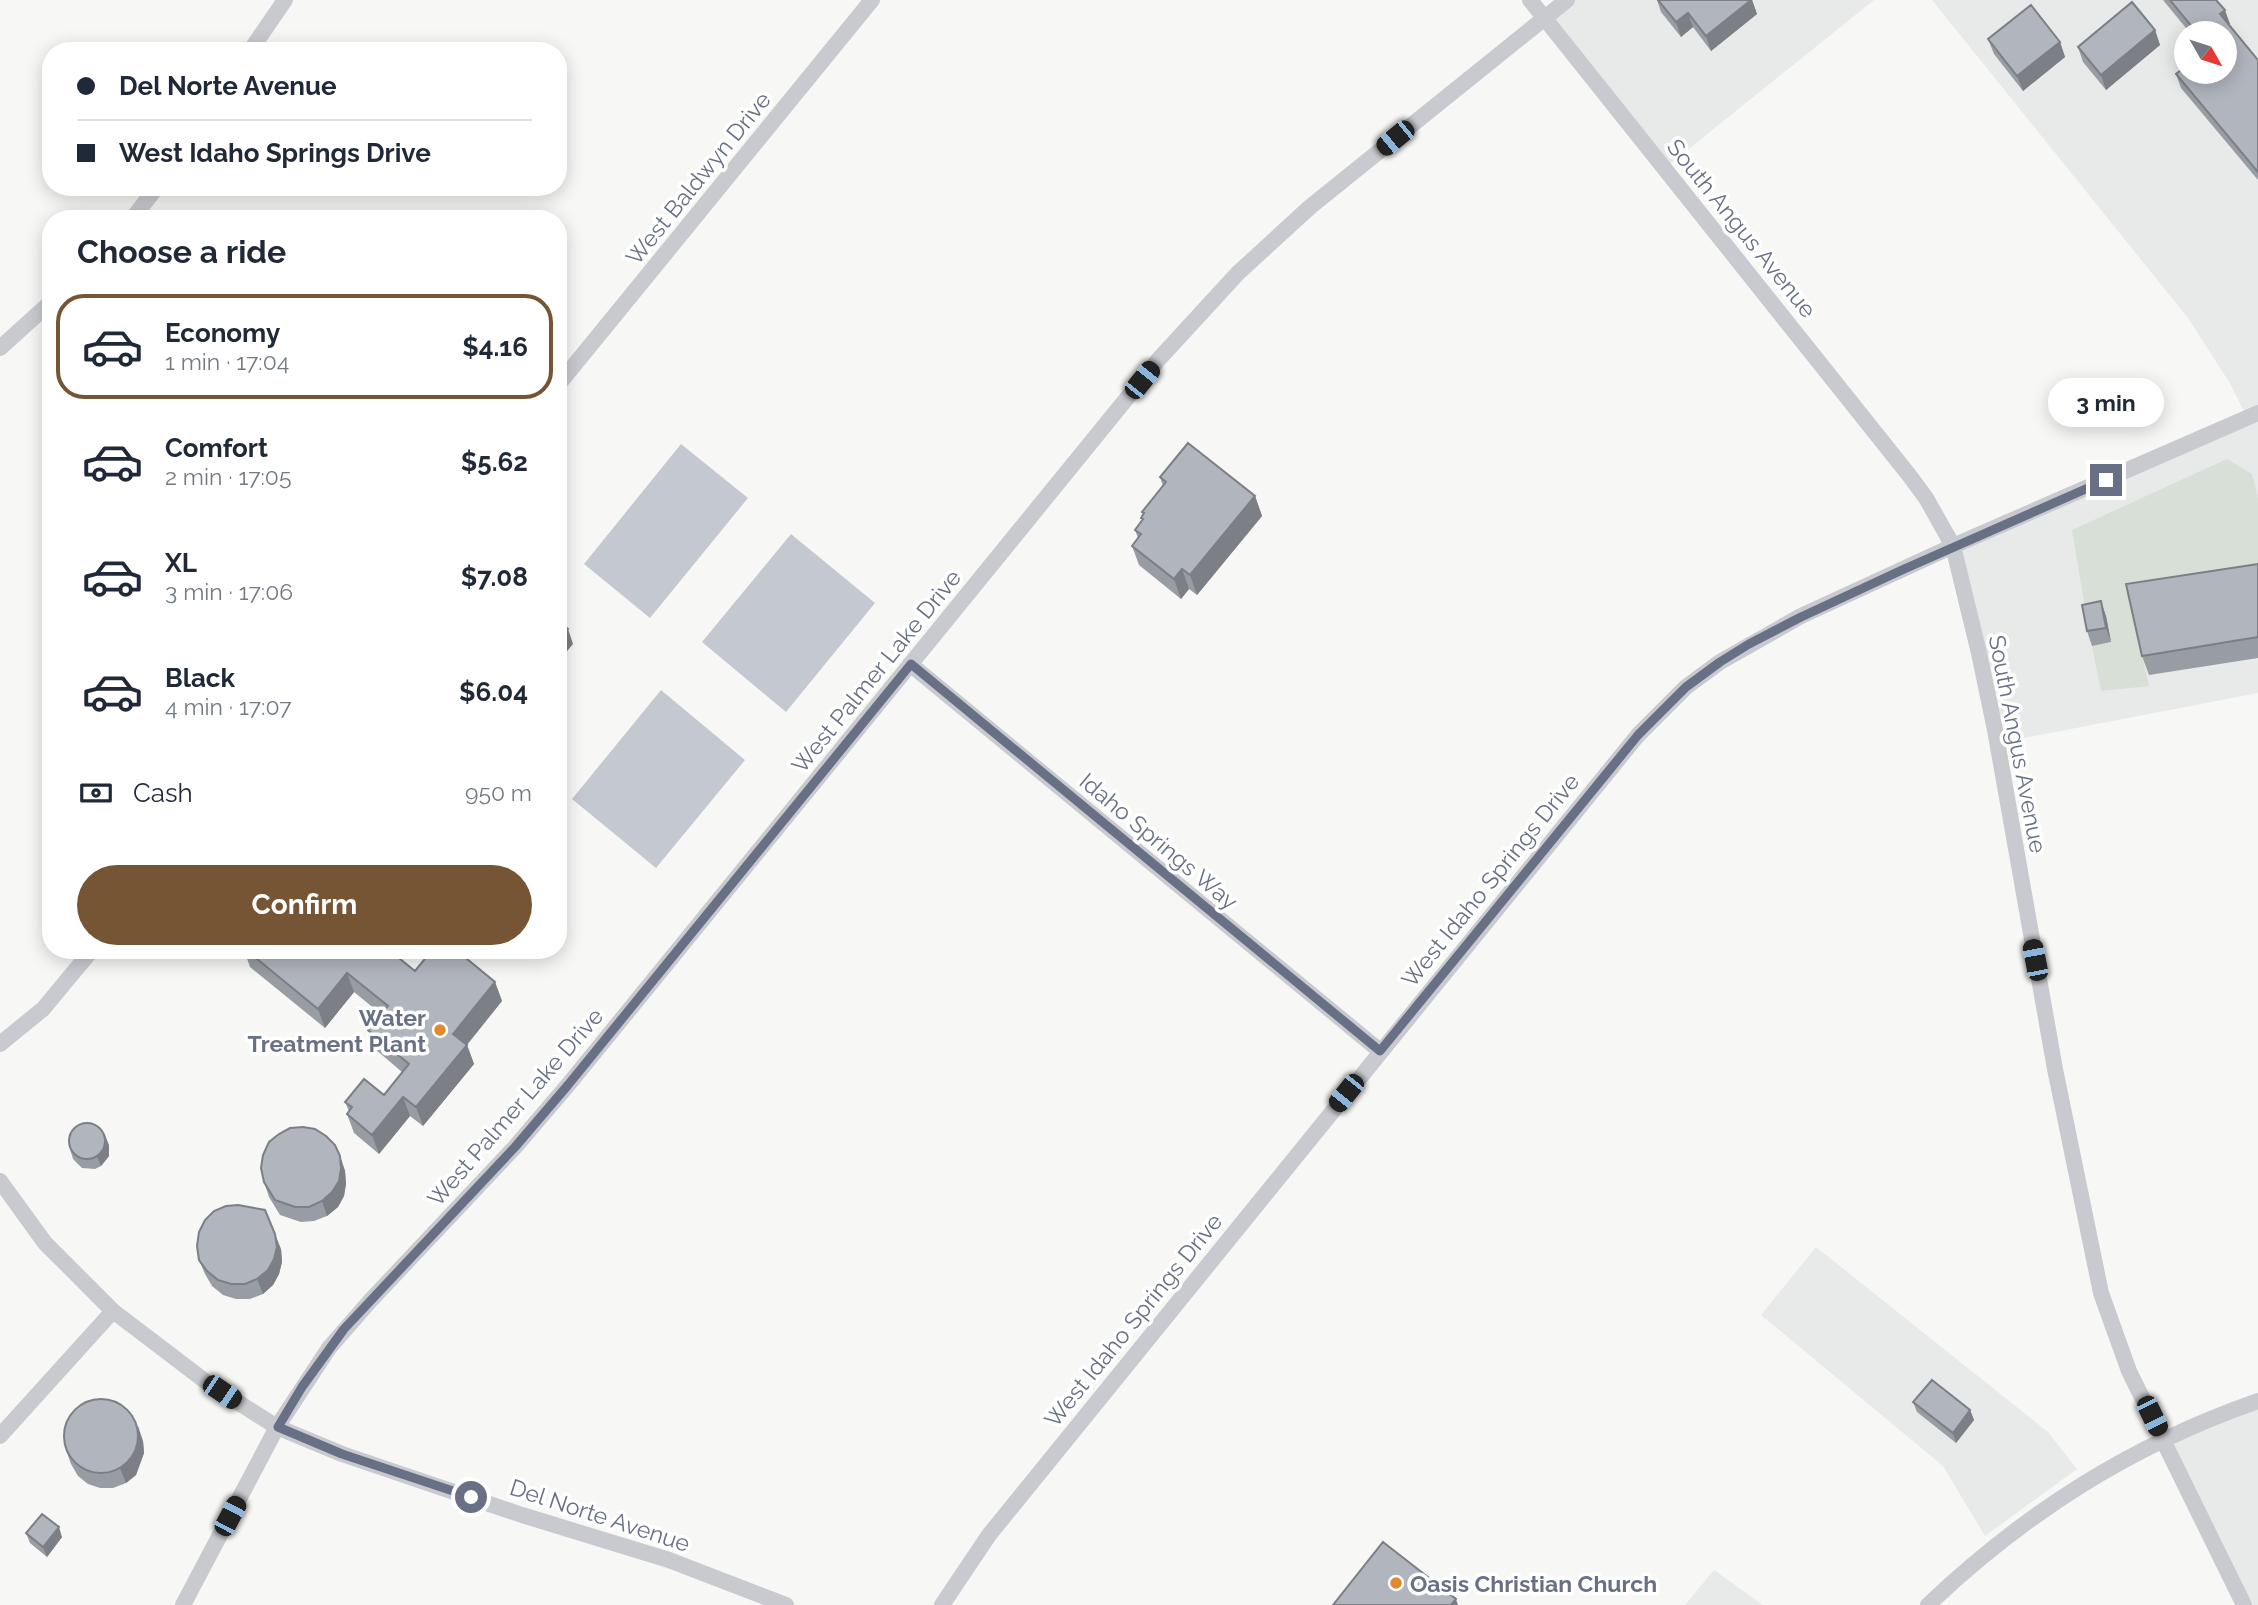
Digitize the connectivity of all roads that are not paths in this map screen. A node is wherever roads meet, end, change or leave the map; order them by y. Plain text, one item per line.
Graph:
1 (285, 0) edge
2 (872, 0) edge
3 (1530, 0) edge
4 (1567, 0) edge
5 (1545, 18) junction
6 (256, 42) edge
7 (150, 196) edge
8 (139, 210) edge
9 (42, 310) edge
10 (0, 348) edge
11 (567, 374) edge
12 (2258, 413) edge
13 (1953, 546) junction
14 (911, 664) junction
15 (85, 959) edge
16 (0, 1044) edge
17 (1380, 1051) junction
18 (0, 1181) edge
19 (113, 1311) junction
20 (2258, 1401) edge
21 (278, 1427) junction
22 (0, 1436) edge
23 (2163, 1438) junction
24 (183, 1605) edge
25 (786, 1605) edge
26 (943, 1605) edge
27 (1928, 1605) edge
28 (2244, 1605) edge

1 - 6 street
2 - 11 street, West Baldwyn Drive
3 - 5 street, South Angus Avenue
4 - 5 street, West Palmer Lake Drive
5 - 13 street, South Angus Avenue
5 - 14 street, West Palmer Lake Drive
7 - 8 street
9 - 10 street
12 - 13 street, West Idaho Springs Drive
13 - 17 street, West Idaho Springs Drive
13 - 23 street, South Angus Avenue
14 - 17 street, Idaho Springs Way
14 - 21 street, West Palmer Lake Drive
15 - 16 street
17 - 26 street, West Idaho Springs Drive
18 - 19 street, Del Norte Avenue
19 - 21 street, Del Norte Avenue
19 - 22 street
20 - 23 street
21 - 24 street, West Palmer Lake Drive
21 - 25 street, Del Norte Avenue
23 - 27 street
23 - 28 street, South Angus Avenue

